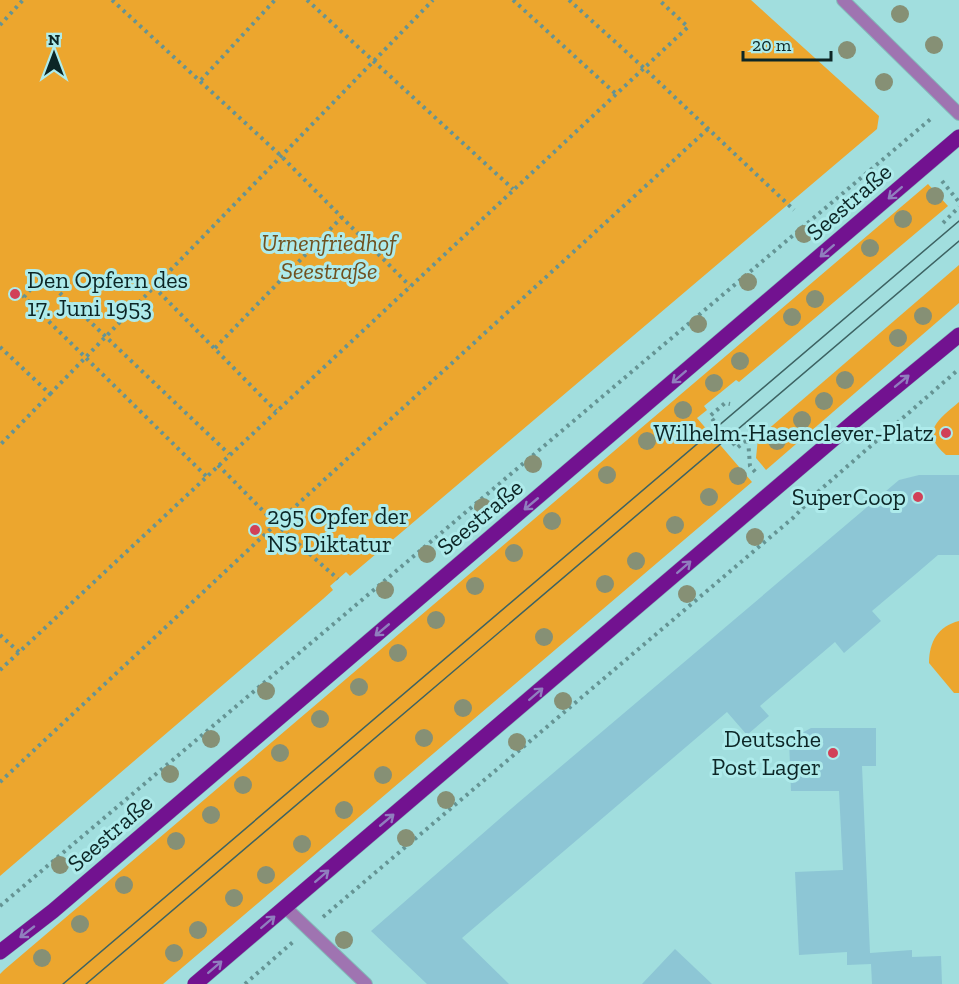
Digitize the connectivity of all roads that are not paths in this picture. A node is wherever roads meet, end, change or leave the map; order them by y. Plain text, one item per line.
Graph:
1 (843, 0) edge
2 (959, 114) edge
3 (959, 137) edge
4 (959, 334) edge
5 (285, 907) junction
6 (0, 952) edge
7 (195, 984) edge
8 (366, 984) edge

1 - 2 street
3 -> 6 main road, Seestraße
5 -> 4 main road
7 -> 5 main road
5 - 8 street

